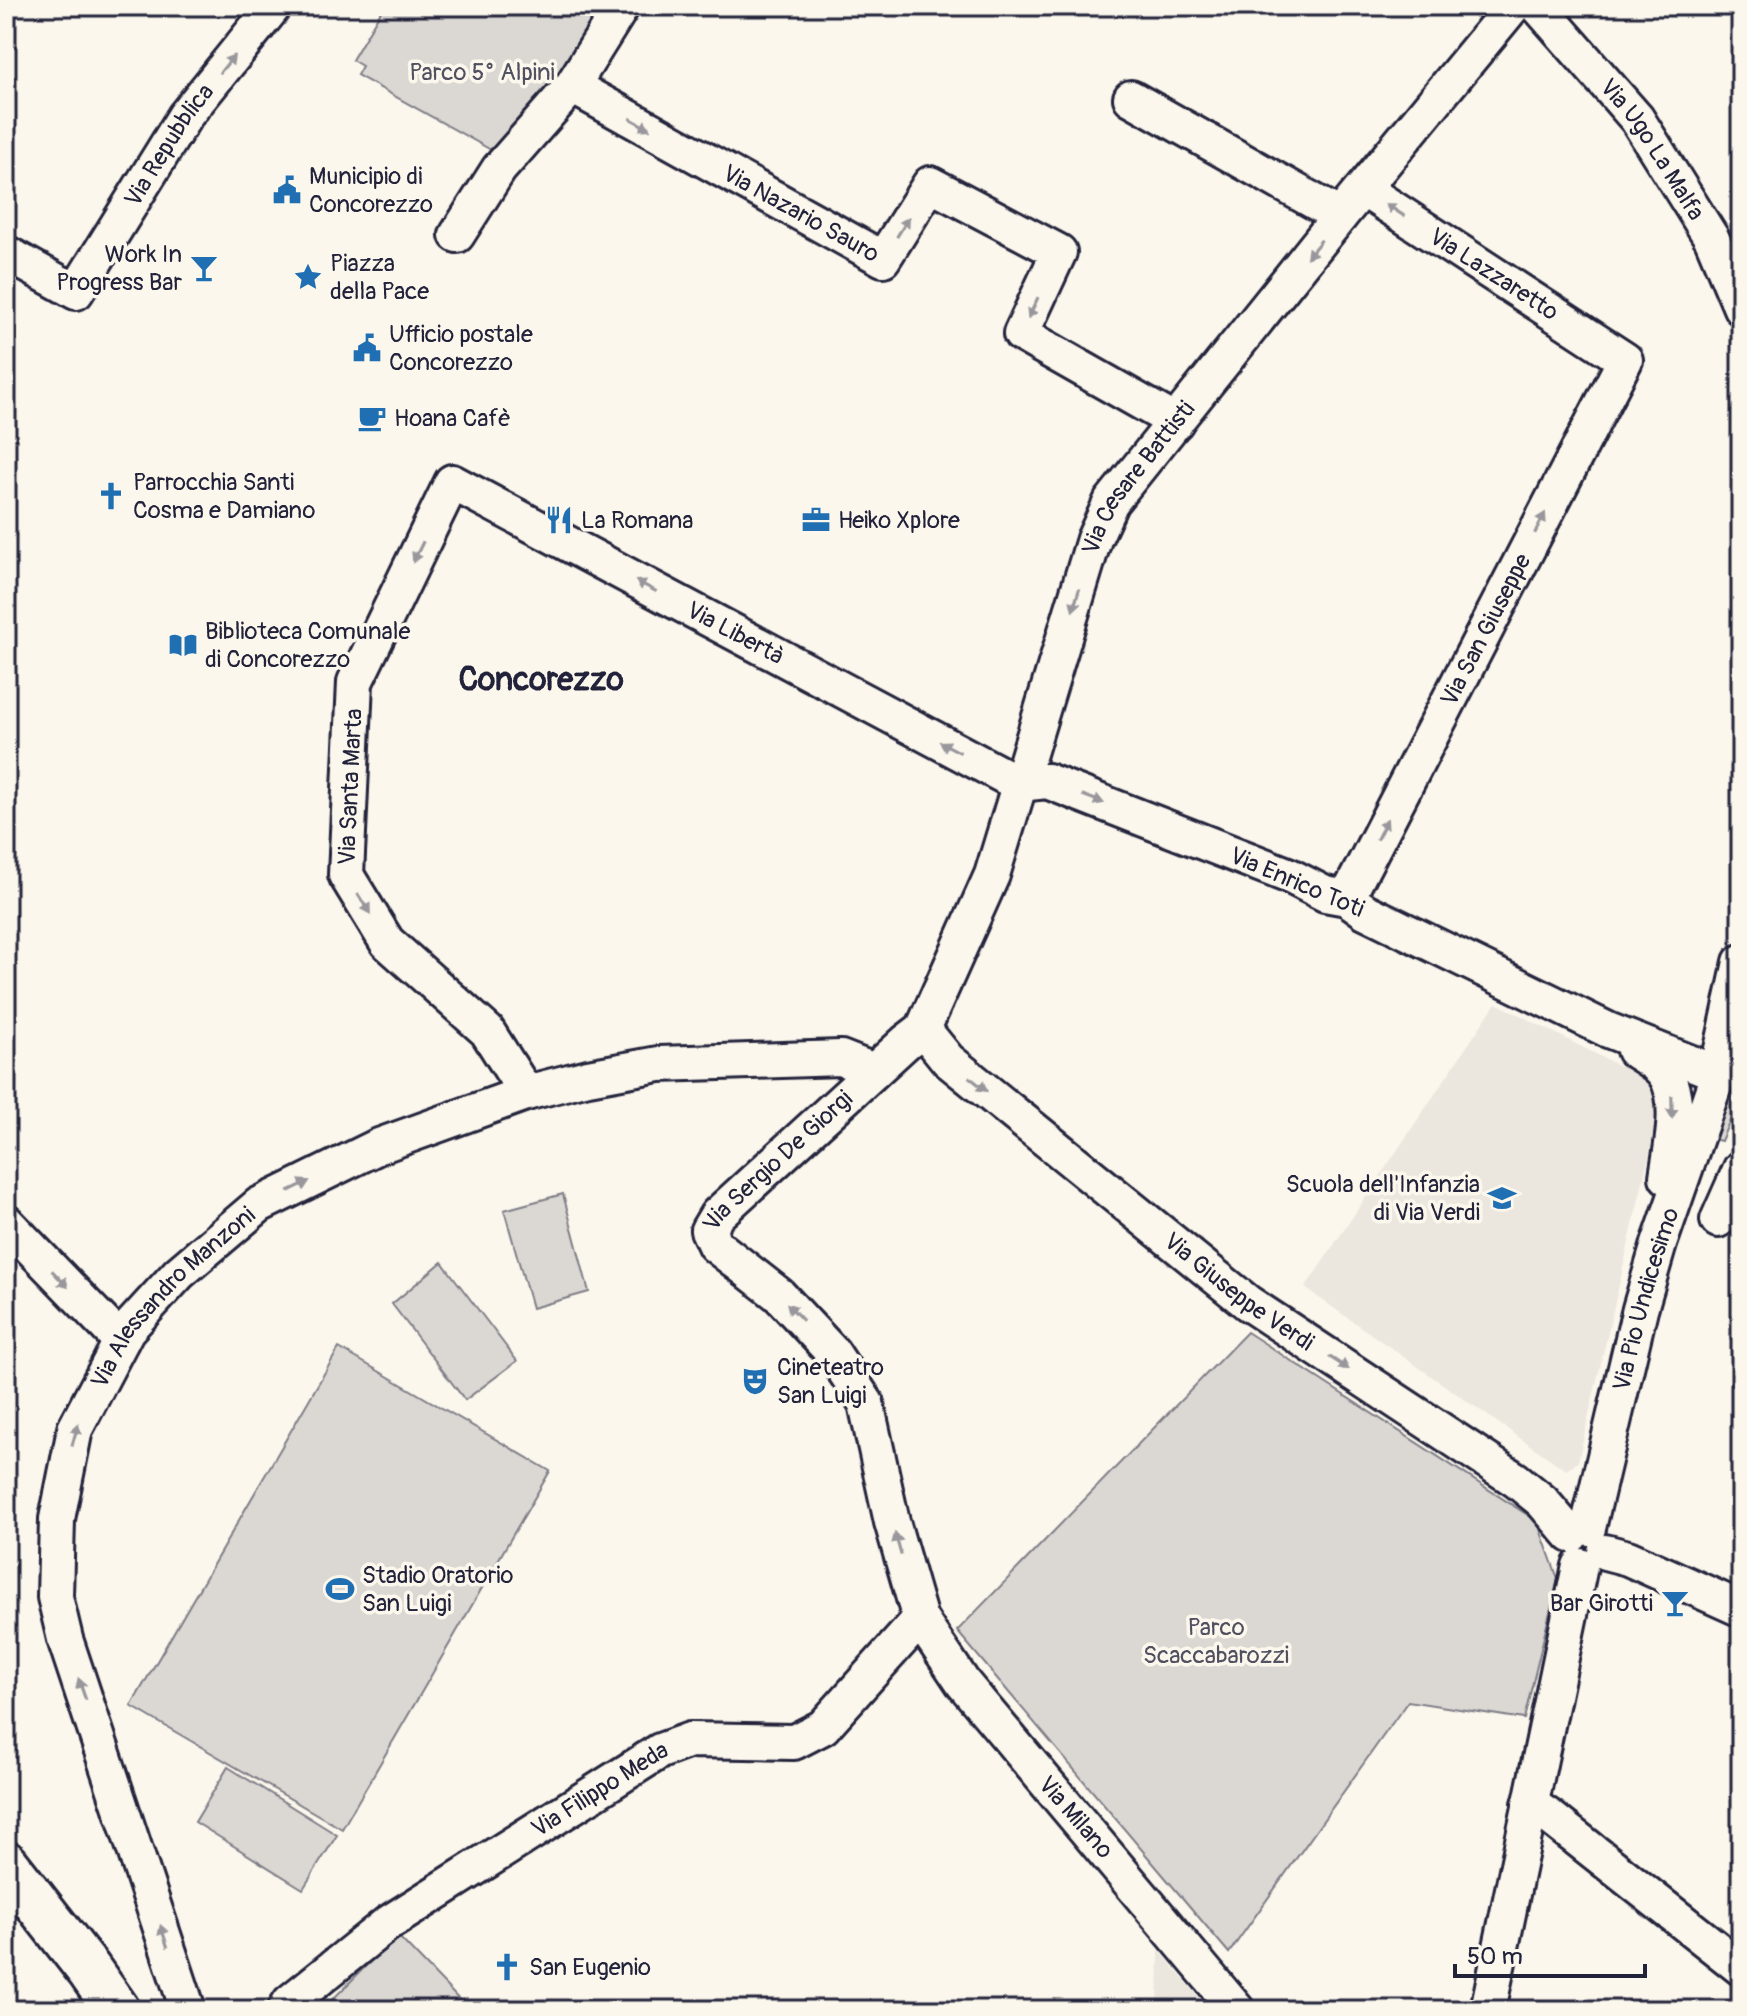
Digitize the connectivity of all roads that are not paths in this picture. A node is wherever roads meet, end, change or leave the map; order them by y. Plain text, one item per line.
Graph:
1 (622, 6) edge
2 (1513, 6) edge
3 (1538, 6) edge
4 (262, 10) edge
5 (572, 86) junction
6 (1131, 98) dead end
7 (1363, 189) junction
8 (1340, 216) junction
9 (457, 235) dead end
10 (6, 253) edge
11 (1741, 308) edge
12 (1625, 360) joint
13 (1176, 422) junction
14 (452, 482) joint
15 (1019, 784) junction
16 (1347, 898) junction
17 (1741, 962) edge
18 (923, 1029) junction
19 (1608, 1030) junction
20 (874, 1071) junction
21 (1717, 1073) junction
22 (526, 1093) junction
23 (1741, 1168) edge
24 (1718, 1220) dead end
25 (6, 1222) edge
26 (1659, 1244) junction
27 (121, 1341) junction
28 (1586, 1545) junction
29 (1741, 1609) edge
30 (920, 1619) junction
31 (1530, 1804) junction
32 (6, 1864) edge
33 (1741, 1968) edge
34 (89, 1970) junction
35 (117, 2010) edge
36 (140, 2010) edge
37 (188, 2010) edge
38 (285, 2010) edge
39 (1237, 2010) edge
40 (1488, 2010) edge

1 - 5 street
2 - 7 street, Via Cesare Battisti
3 - 11 street, Via Ugo La Malfa
10 -> 4 street, Via Repubblica
5 - 9 street
5 -> 13 street, Via Nazario Sauro
6 - 8 street
7 - 8 street, Via Cesare Battisti
12 -> 7 street, Via Lazzaretto
8 -> 13 street, Via Cesare Battisti
16 -> 12 street, Via San Giuseppe
13 -> 15 street, Via Cesare Battisti
15 -> 14 street, Via Libertà
14 -> 22 street, Via Santa Marta
15 -> 16 street, Via Enrico Toti
15 - 18 street, Via Sergio De Giorgi
16 - 19 street, Via Enrico Toti
17 - 21 street
18 - 20 street, Via Sergio De Giorgi
18 -> 28 street, Via Giuseppe Verdi
19 - 21 street, Via Enrico Toti
19 -> 26 street, Via Enrico Toti
20 - 22 street, Via Alessandro Manzoni
30 -> 20 street, Via Sergio De Giorgi
21 - 26 street, Via Pio Undicesimo
27 -> 22 street, Via Alessandro Manzoni
23 - 24 street
25 -> 27 street
26 - 28 street, Via Pio Undicesimo
37 -> 27 street, Via Alessandro Manzoni
28 - 29 street
28 - 31 street, Via Pio Undicesimo
30 - 38 street, Via Filippo Meda
30 - 39 street, Via Milano
31 - 33 street
31 - 40 street, Via Pio Undicesimo
32 - 34 main road
34 - 35 main road
34 - 36 main road

